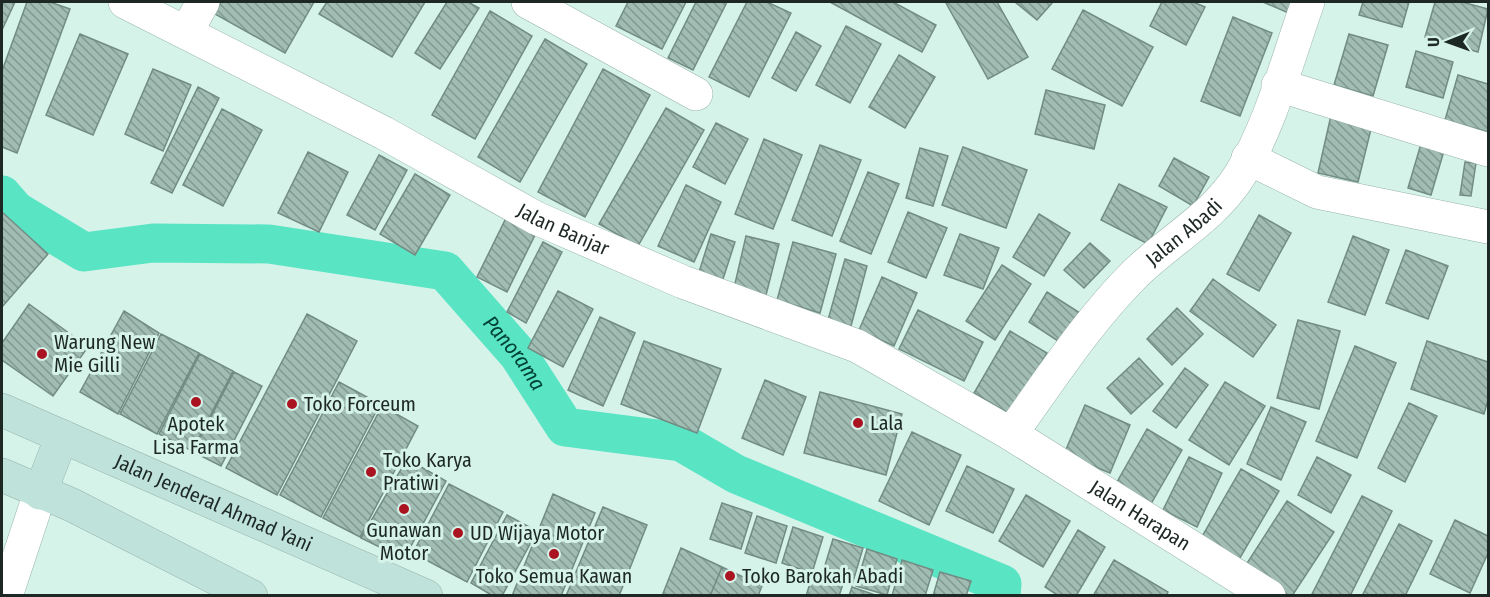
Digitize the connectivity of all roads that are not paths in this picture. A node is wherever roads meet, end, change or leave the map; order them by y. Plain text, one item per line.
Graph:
1 (125, 2) edge
2 (203, 2) edge
3 (528, 2) edge
4 (1308, 2) edge
5 (187, 31) junction
6 (1278, 85) junction
7 (696, 94) dead end
8 (1488, 150) edge
9 (1248, 158) junction
10 (1488, 227) edge
11 (2, 410) edge
12 (1011, 434) junction
13 (62, 436) junction
14 (2, 475) edge
15 (40, 493) junction
16 (6, 596) edge
17 (251, 596) edge
18 (426, 596) edge
19 (1269, 596) edge

1 - 5 street, Jalan Banjar
2 - 5 street
3 - 7 street
4 - 6 street, Jalan Abadi
5 - 12 street, Jalan Banjar
6 - 8 street
6 - 9 street, Jalan Abadi
9 - 10 street
9 - 12 street, Jalan Abadi
11 - 13 main road, Jalan Jenderal Ahmad Yani
12 - 19 street, Jalan Harapan
13 - 15 main road
13 - 18 main road, Jalan Jenderal Ahmad Yani
14 - 15 main road
15 - 16 street
15 - 17 main road

